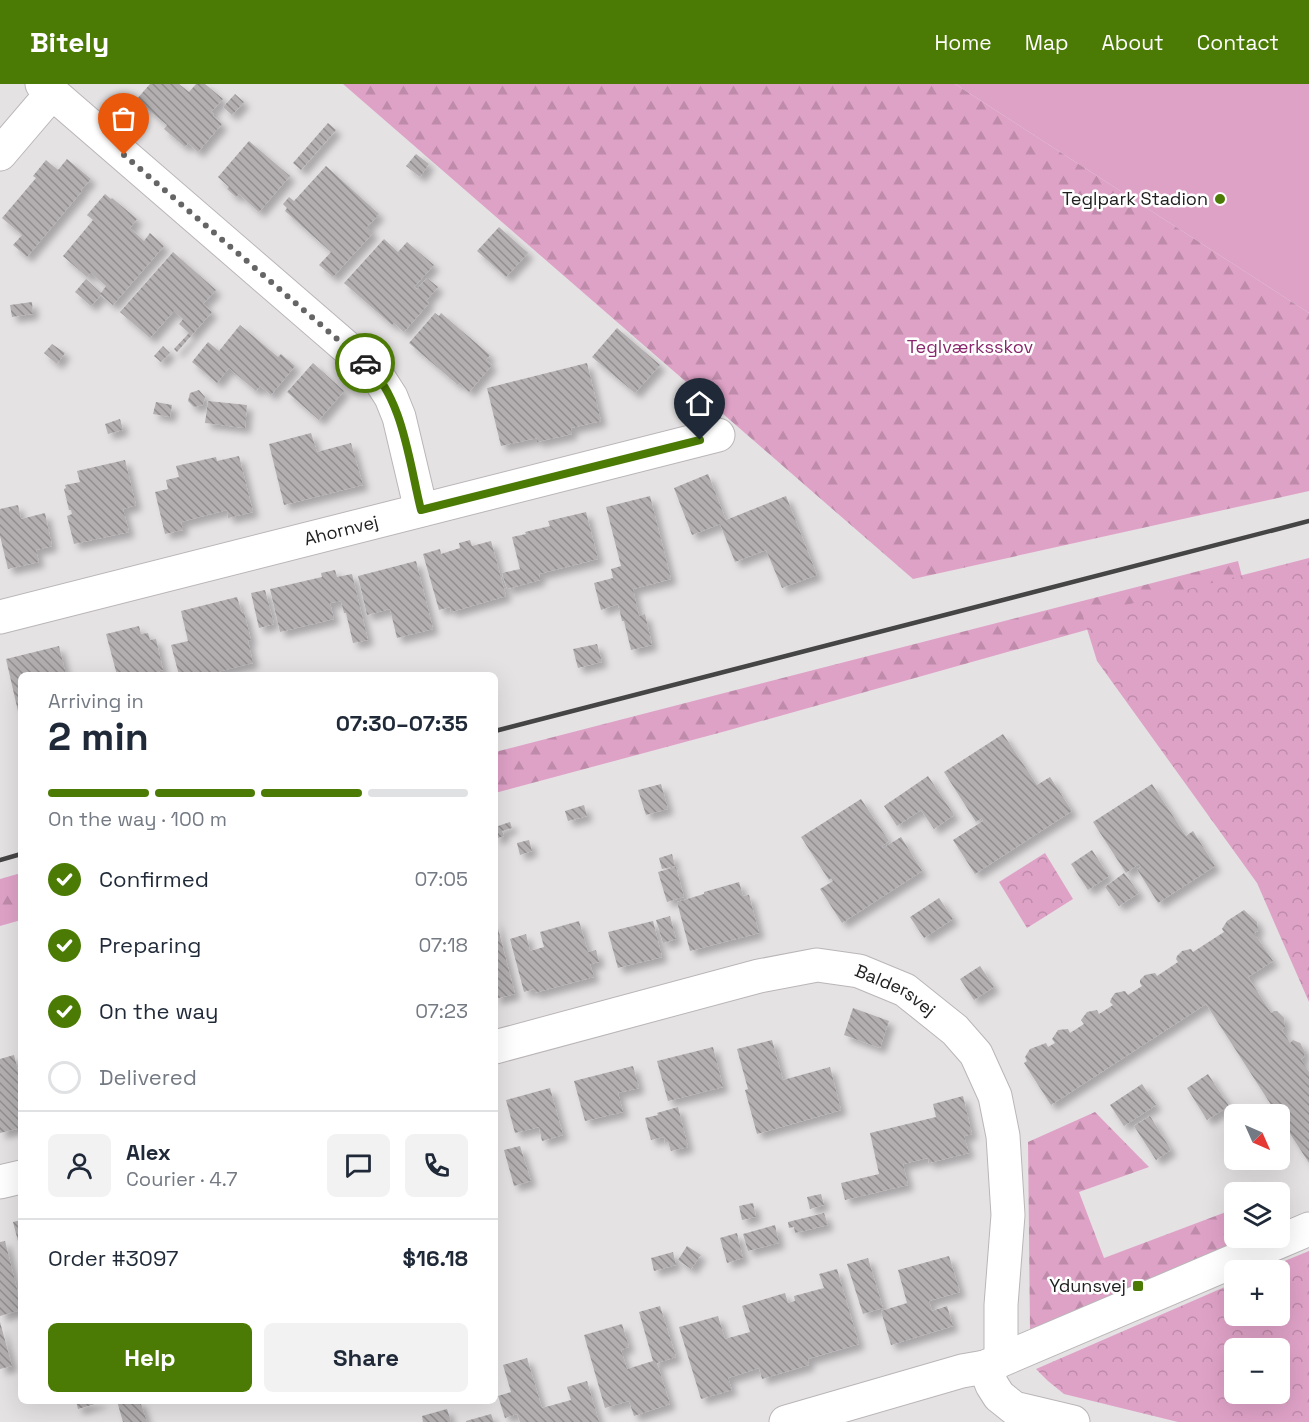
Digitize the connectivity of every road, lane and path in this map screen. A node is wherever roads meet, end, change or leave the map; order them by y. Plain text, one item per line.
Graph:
1 (47, 89) edge
2 (0, 154) edge
3 (718, 435) dead end
4 (421, 510) junction
5 (0, 617) edge
6 (498, 1046) edge
7 (18, 1178) edge
8 (0, 1182) edge
9 (1309, 1229) edge
10 (993, 1363) junction
11 (786, 1422) edge
12 (1073, 1422) edge

1 - 2 street
1 - 4 street
3 - 4 street, Ahornvej
4 - 5 street, Ahornvej
6 - 10 street, Baldersvej
7 - 8 street
9 - 10 street
10 - 11 street
10 - 12 street

